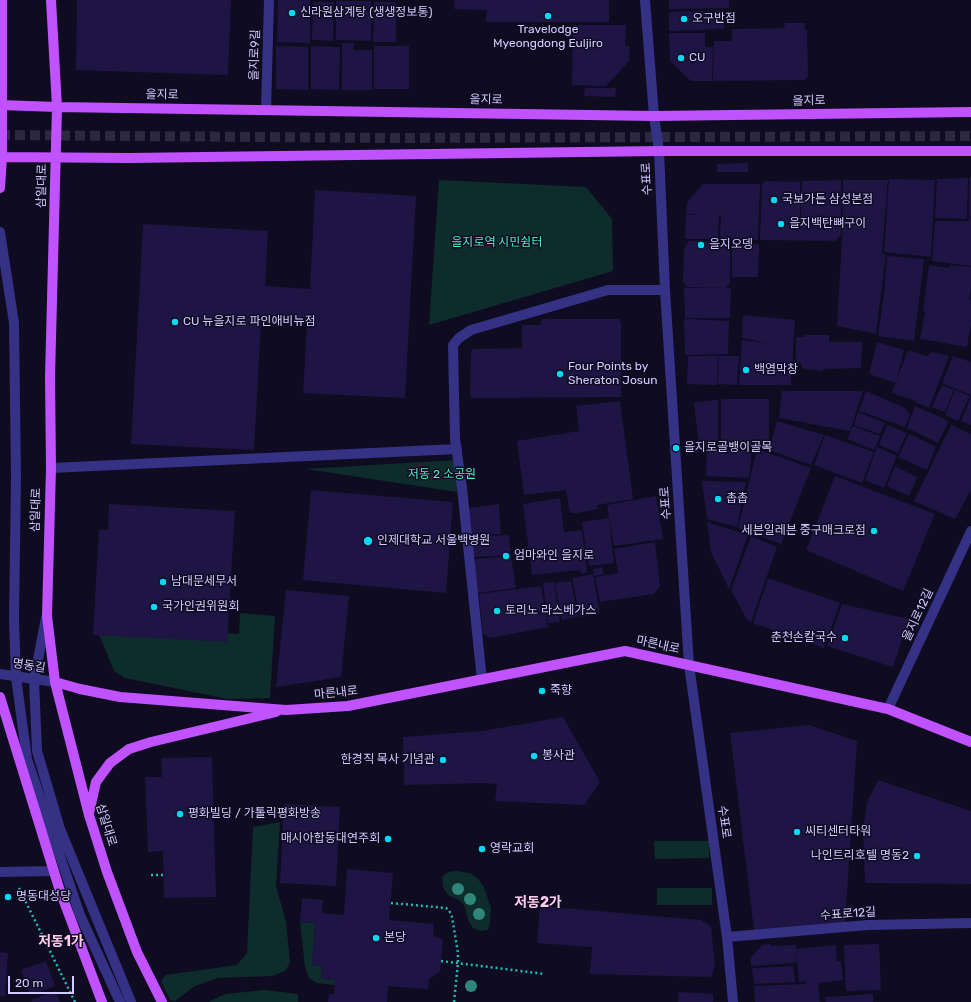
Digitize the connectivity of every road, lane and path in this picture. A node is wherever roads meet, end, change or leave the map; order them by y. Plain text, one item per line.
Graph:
1 (2, 0) edge
2 (51, 0) edge
3 (269, 0) edge
4 (645, 0) edge
5 (1, 105) edge
6 (57, 107) junction
7 (266, 110) junction
8 (971, 112) edge
9 (654, 116) junction
10 (659, 151) junction
11 (971, 151) edge
12 (1, 157) edge
13 (55, 158) junction
14 (0, 188) edge
15 (0, 232) edge
16 (666, 290) junction
17 (457, 449) junction
18 (50, 468) junction
19 (971, 532) edge
20 (47, 616) junction
21 (689, 665) junction
22 (0, 674) edge
23 (16, 677) junction
24 (34, 680) junction
25 (482, 680) junction
26 (55, 682) junction
27 (0, 697) edge
28 (888, 709) junction
29 (286, 710) junction
30 (971, 742) edge
31 (88, 815) junction
32 (54, 871) junction
33 (0, 872) edge
34 (11, 872) junction
35 (151, 875) dead end
36 (164, 875) dead end
37 (391, 902) dead end
38 (971, 923) edge
39 (727, 937) junction
40 (441, 961) dead end
41 (458, 963) junction
42 (545, 974) dead end
43 (74, 1002) edge
44 (102, 1002) edge
45 (120, 1002) edge
46 (131, 1002) edge
47 (162, 1002) edge
48 (454, 1002) edge
49 (733, 1002) edge

1 - 5 main road
2 - 6 main road, 삼일대로
3 - 7 street, 을지로9길
4 - 9 street, 수표로
5 - 6 main road, 을지로
5 - 12 main road
6 - 7 main road, 을지로
6 - 13 main road, 삼일대로
7 - 9 main road, 을지로
8 - 9 main road, 을지로
9 - 10 street, 수표로
10 - 11 main road
10 - 13 main road
10 - 16 street, 수표로
12 - 13 main road
12 - 14 main road
13 - 18 main road, 삼일대로
15 - 23 street
16 - 17 street
16 - 21 street, 수표로
17 - 18 street
17 - 25 street
18 - 20 main road, 삼일대로
19 - 28 street, 을지로12길
20 - 24 street
20 - 26 main road, 삼일대로
21 - 25 main road, 마른내로
21 - 28 main road, 마른내로
21 - 39 street, 수표로
22 - 23 street, 명동길
23 - 24 street, 명동길
23 - 45 street
24 - 26 street, 명동길
24 - 46 street
25 - 29 main road, 마른내로
26 - 29 main road
26 - 31 main road, 삼일대로
27 - 32 main road
28 - 30 main road, 마른내로
29 - 31 main road
31 - 47 main road, 삼일대로
32 - 34 street
32 - 44 main road
33 - 34 street
34 - 43 path
35 - 36 path
37 - 41 path
38 - 39 street, 수표로12길
39 - 49 street, 수표로
40 - 41 path
41 - 42 path
41 - 48 path

